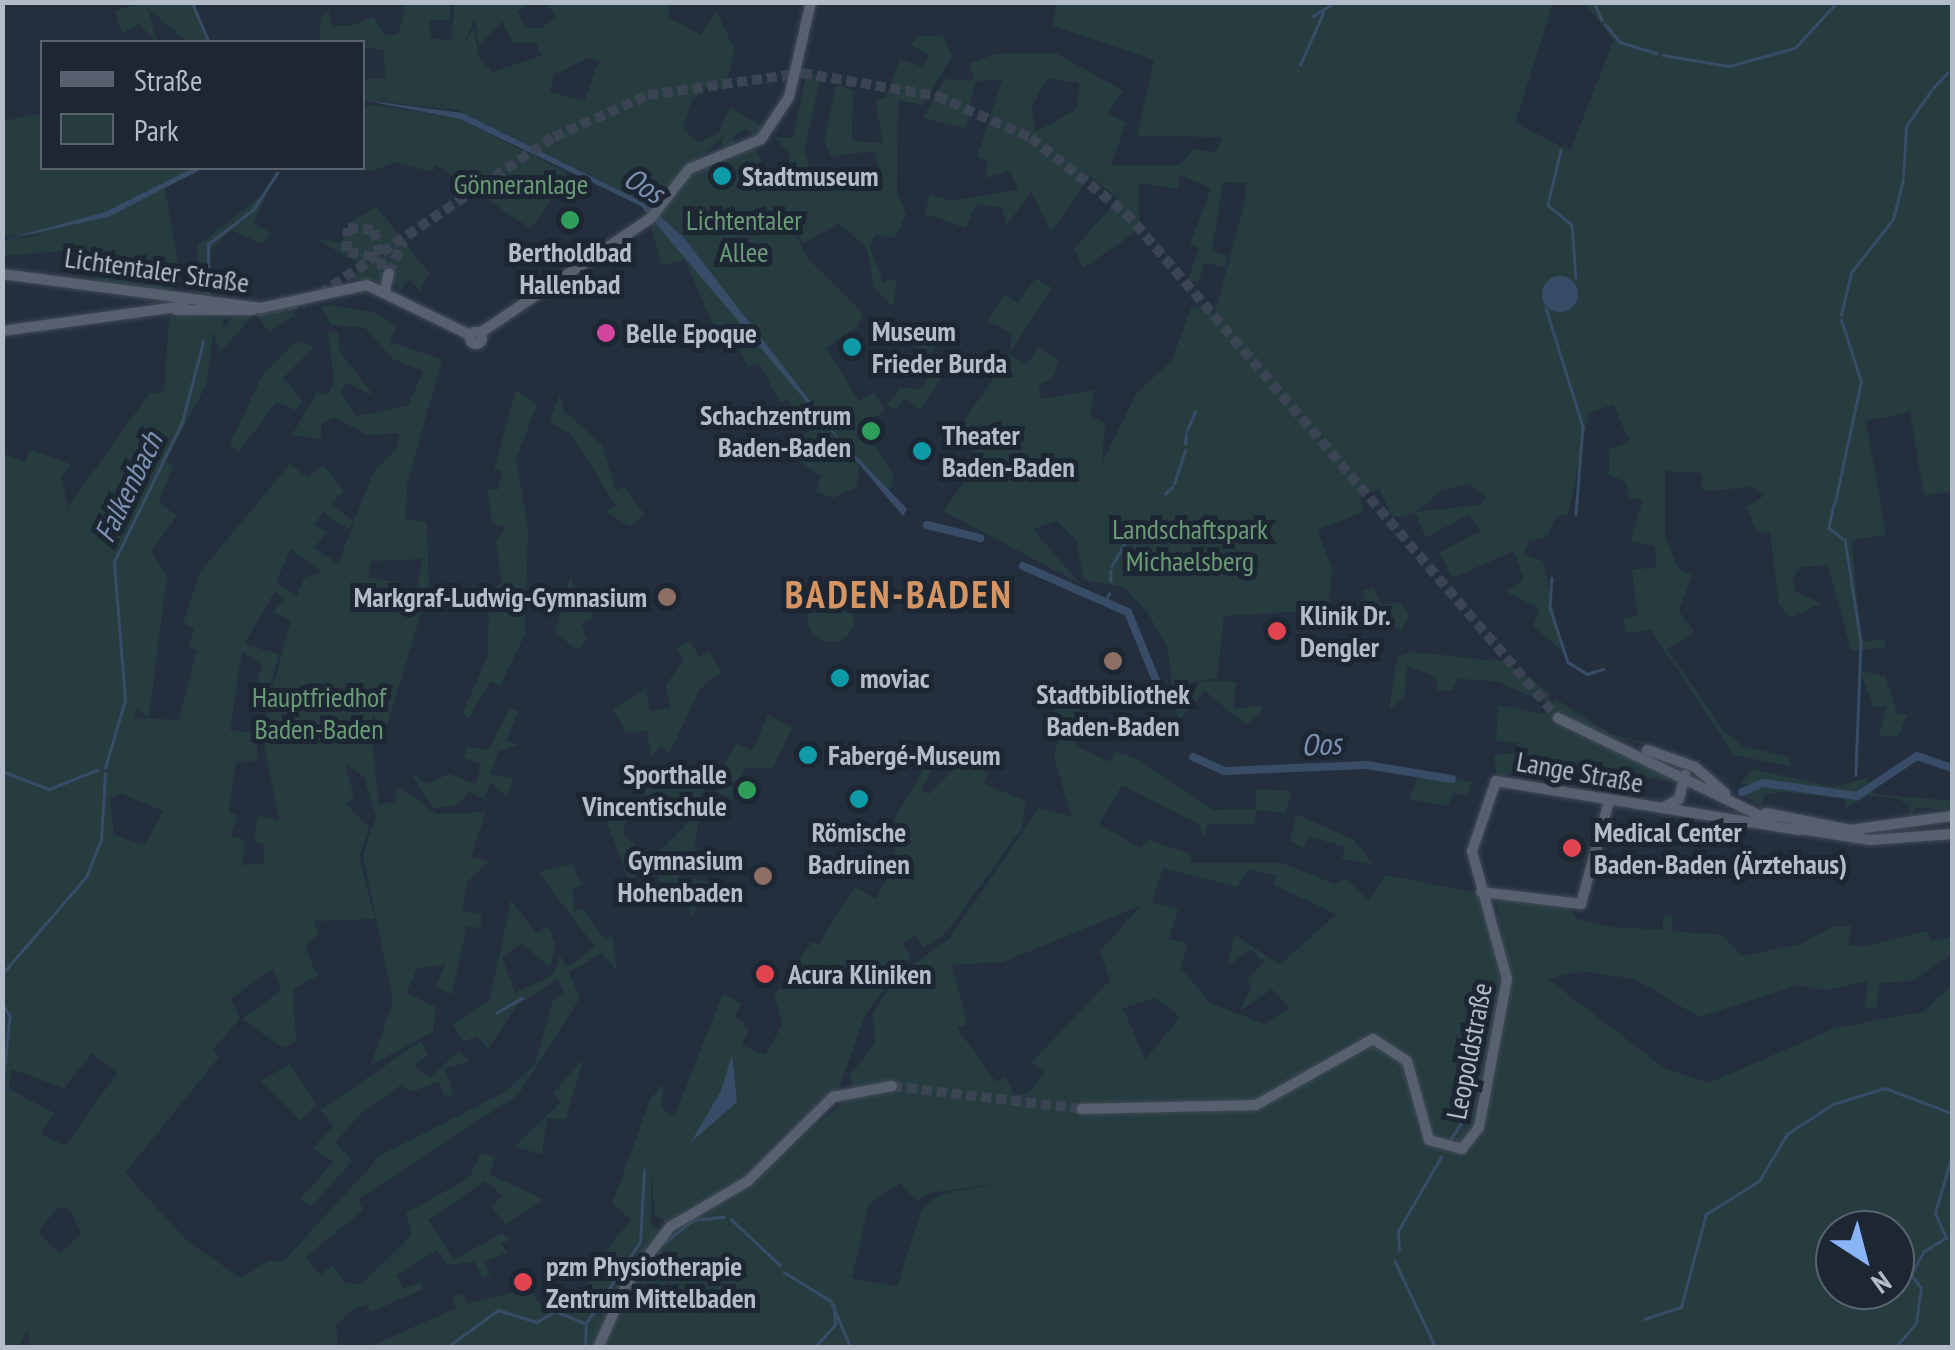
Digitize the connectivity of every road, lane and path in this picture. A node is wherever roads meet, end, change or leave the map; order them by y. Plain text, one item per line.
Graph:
1 (811, 2) edge
2 (2, 274) edge
3 (386, 274) tunnel mouth
4 (383, 289) junction
5 (166, 306) junction
6 (262, 308) junction
7 (210, 309) dead end
8 (2, 330) edge
9 (1558, 718) tunnel mouth
10 (1617, 745) junction
11 (1685, 775) junction
12 (1496, 780) joint
13 (1680, 797) junction
14 (1731, 799) junction
15 (1609, 801) junction
16 (1658, 808) junction
17 (1690, 813) junction
18 (1952, 817) edge
19 (1937, 818) junction
20 (1799, 830) junction
21 (1952, 833) edge
22 (1934, 836) junction
23 (1481, 892) junction
24 (892, 1086) tunnel mouth
25 (1082, 1109) tunnel mouth
26 (598, 1348) edge

1 - 4 main road, Lichtentaler Straße
2 - 6 main road, Lichtentaler Straße
3 - 4 main road
4 - 6 main road, Lichtentaler Straße
5 - 6 main road
5 - 7 main road
5 - 8 main road
9 - 10 main road
10 - 11 main road
10 - 14 main road, Lange Straße
11 - 13 main road, Lange Straße
11 - 14 main road, Lange Straße
12 - 15 main road, Lange Straße
12 - 23 main road, Leopoldstraße
13 - 16 main road, Lange Straße
13 - 17 main road
14 - 17 main road
14 - 19 main road, Lange Straße
14 - 20 main road, Lange Straße
15 - 16 main road, Lange Straße
15 - 23 main road
16 - 17 main road, Lange Straße
17 - 20 main road, Lange Straße
18 - 19 main road, Lange Straße
19 - 22 main road
20 - 22 main road, Lange Straße
21 - 22 main road, Lange Straße
23 - 25 main road, Leopoldstraße
24 - 26 main road

